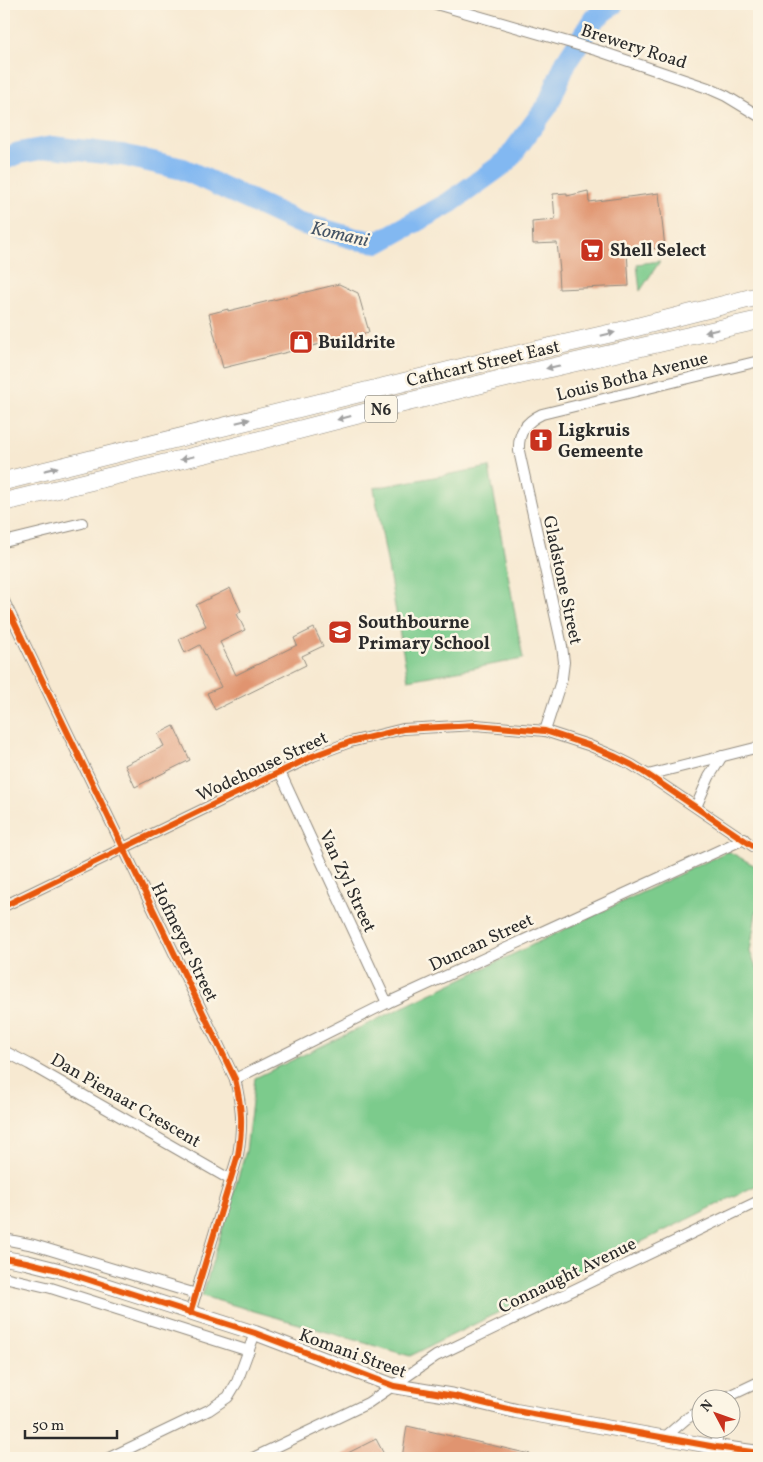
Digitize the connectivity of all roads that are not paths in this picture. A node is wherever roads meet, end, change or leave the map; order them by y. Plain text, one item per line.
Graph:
1 (436, 4) edge
2 (759, 116) edge
3 (759, 296) edge
4 (759, 320) edge
5 (759, 362) edge
6 (521, 434) joint
7 (4, 481) edge
8 (4, 502) edge
9 (82, 522) dead end
10 (4, 542) edge
11 (4, 601) edge
12 (8, 623) edge
13 (545, 731) junction
14 (759, 748) edge
15 (722, 756) junction
16 (280, 772) junction
17 (648, 775) junction
18 (696, 808) junction
19 (744, 839) junction
20 (123, 848) junction
21 (759, 850) edge
22 (4, 906) edge
23 (387, 1003) junction
24 (4, 1051) edge
25 (234, 1078) junction
26 (231, 1180) junction
27 (759, 1201) edge
28 (4, 1239) edge
29 (4, 1258) edge
30 (4, 1277) edge
31 (196, 1294) junction
32 (190, 1313) junction
33 (256, 1333) junction
34 (249, 1352) junction
35 (759, 1382) edge
36 (394, 1386) junction
37 (740, 1391) edge
38 (690, 1416) edge
39 (666, 1437) junction
40 (717, 1440) edge
41 (716, 1447) junction
42 (759, 1453) edge
43 (109, 1458) edge
44 (253, 1458) edge

1 - 2 street, Brewery Road
7 -> 3 highway, Cathcart Street East / N6
4 -> 8 highway, Cathcart Street East / N6
5 - 6 street, Louis Botha Avenue
6 - 13 street, Gladstone Street
9 - 10 street
11 - 12 street, Hofmeyer Street
12 - 20 street, Hofmeyer Street
13 - 16 street, Wodehouse Street
13 - 17 street, Wodehouse Street
14 - 15 street
15 - 17 street
15 - 18 street
16 - 20 street, Wodehouse Street
16 - 23 street, Van Zyl Street
17 - 18 street, Wodehouse Street
18 - 19 street, Wodehouse Street
19 - 21 street, Wodehouse Street
19 - 23 street, Duncan Street
20 - 22 street, Wodehouse Street
20 - 25 street, Hofmeyer Street
23 - 25 street, Duncan Street
24 - 26 street, Dan Pienaar Crescent
25 - 26 street, Hofmeyer Street
26 - 31 street, Hofmeyer Street
27 - 36 street, Connaught Avenue
28 - 31 street
29 - 32 street, Komani Street
30 - 34 street
31 - 32 street, Hofmeyer Street
32 - 33 street, Komani Street
33 - 34 street
33 - 36 street, Komani Street
34 - 43 street
35 - 37 street
36 - 39 street, Komani Street
36 - 44 street, Connaught Avenue
38 - 39 street
39 - 41 street, Komani Street
40 - 41 street
41 - 42 street, Komani Street

